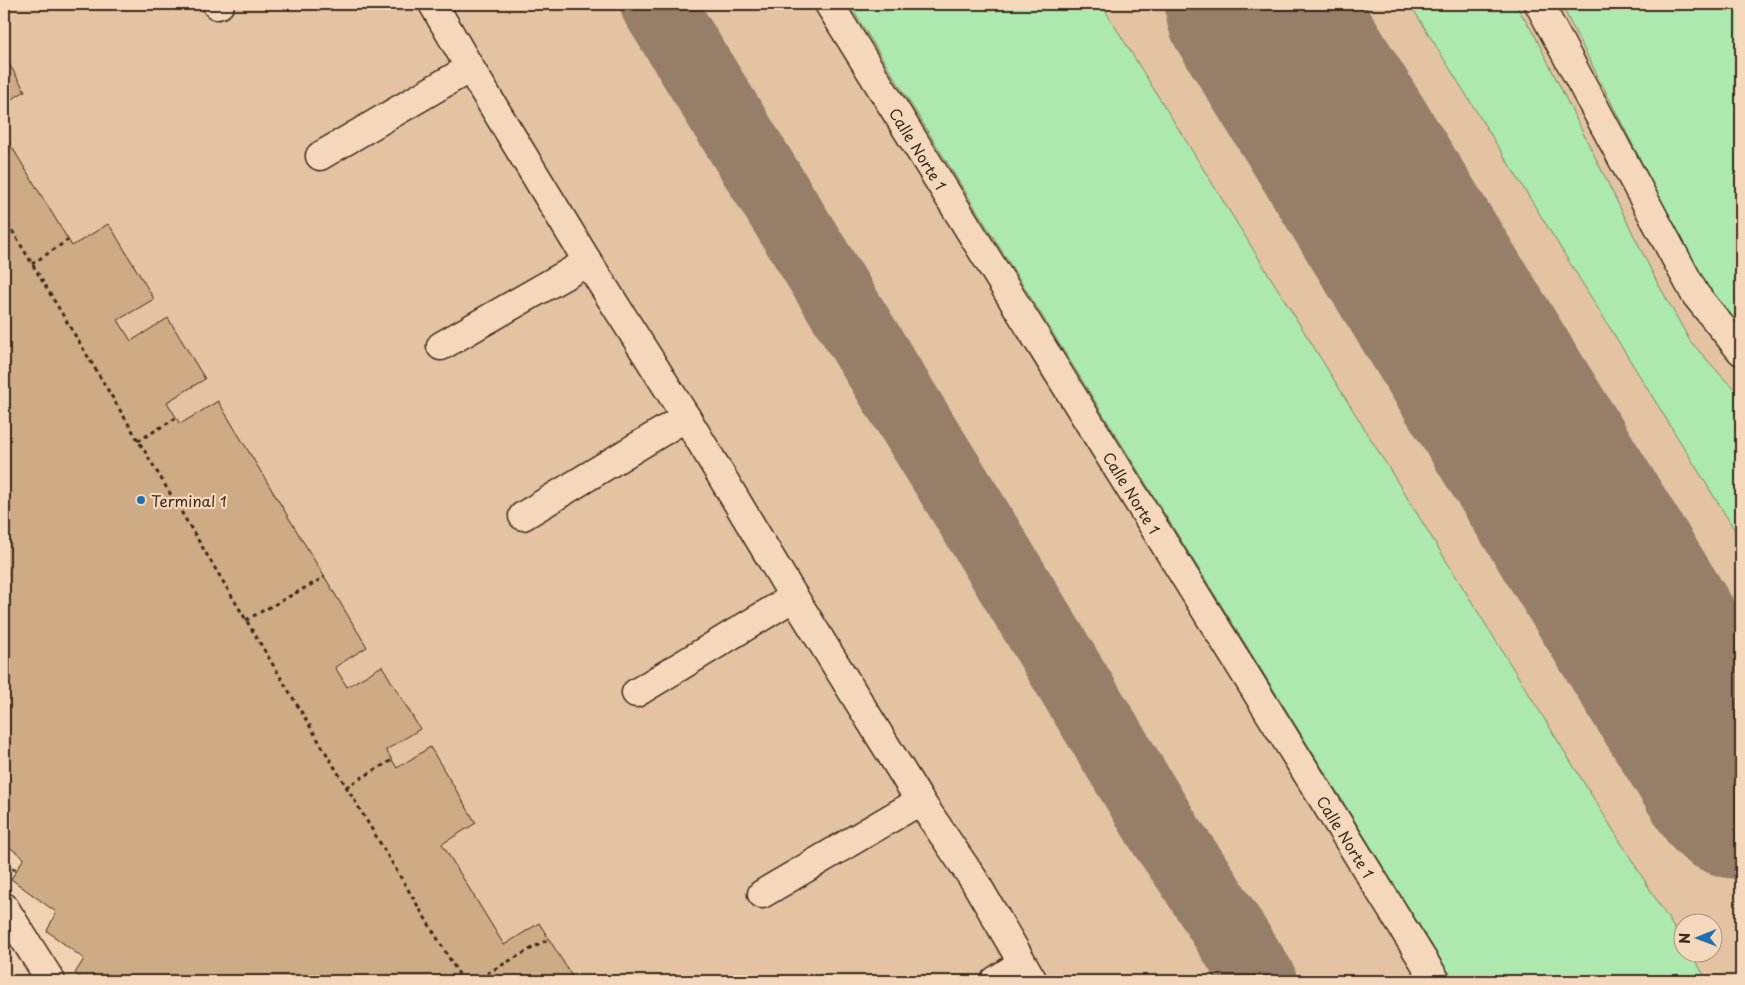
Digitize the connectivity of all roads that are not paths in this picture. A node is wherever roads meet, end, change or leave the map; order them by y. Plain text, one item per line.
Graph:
1 (433, 4) edge
2 (829, 4) edge
3 (1539, 4) edge
4 (470, 68) junction
5 (320, 156) dead end
6 (588, 262) junction
7 (440, 346) dead end
8 (1741, 351) edge
9 (686, 417) junction
10 (523, 516) dead end
11 (794, 597) junction
12 (636, 693) dead end
13 (920, 801) junction
14 (762, 894) dead end
15 (4, 907) edge
16 (4, 940) edge
17 (1027, 972) edge
18 (29, 981) edge
19 (51, 981) edge
20 (995, 981) edge
21 (1436, 981) edge

1 - 4 street
2 - 21 street, Calle Norte 1
3 - 8 street
4 - 5 street
4 - 6 street
6 - 7 street
6 - 9 street
9 - 10 street
9 - 11 street
11 - 12 street
11 - 13 street
13 - 14 street
13 - 17 street
15 - 19 street
16 - 18 street
17 - 20 street

